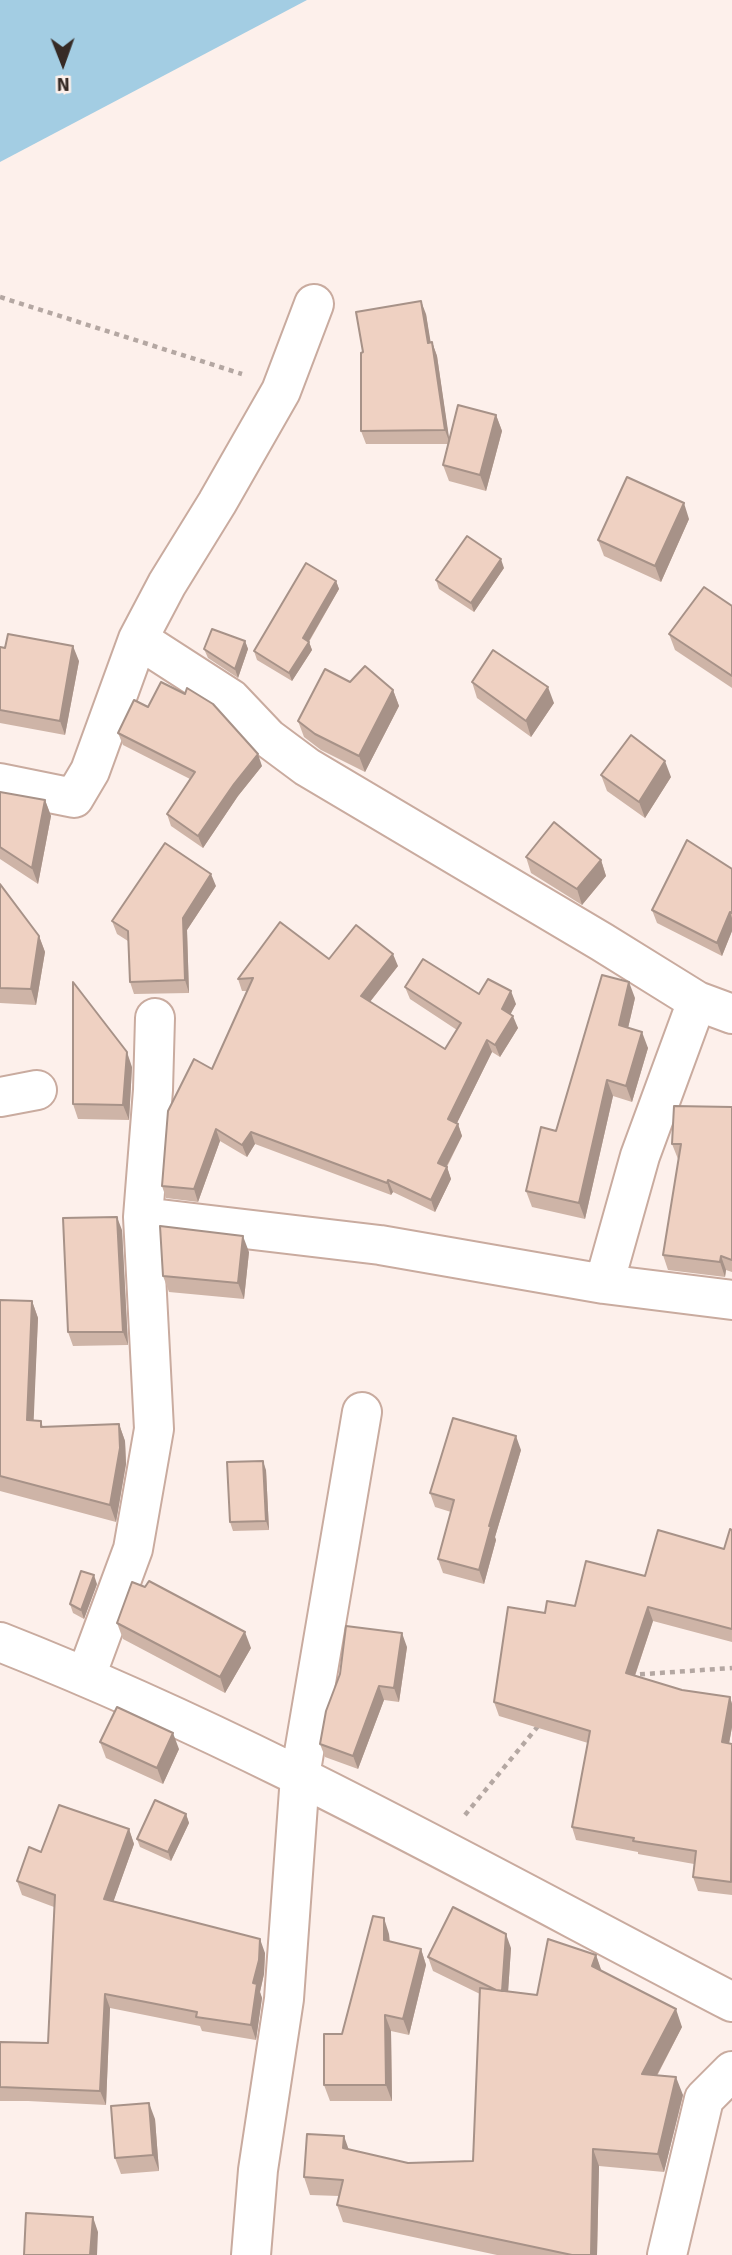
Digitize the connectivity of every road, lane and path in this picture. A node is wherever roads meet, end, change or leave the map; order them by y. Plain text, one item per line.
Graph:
1 (0, 297) edge
2 (314, 304) dead end
3 (281, 391) junction
4 (138, 639) junction
5 (0, 783) edge
6 (697, 1001) junction
7 (732, 1014) edge
8 (155, 1018) dead end
9 (143, 1217) junction
10 (604, 1284) junction
11 (732, 1300) edge
12 (362, 1412) dead end
13 (0, 1642) edge
14 (732, 1668) edge
15 (628, 1675) edge
16 (86, 1676) junction
17 (542, 1721) edge
18 (300, 1776) junction
19 (438, 1849) junction
20 (732, 2002) edge
21 (732, 2071) edge
22 (251, 2255) edge
23 (667, 2255) edge

1 - 3 path
2 - 3 street
3 - 4 street
4 - 5 street
4 - 6 street
6 - 7 street
6 - 10 street
8 - 9 street
9 - 10 street
9 - 16 street
10 - 11 street
12 - 18 street
13 - 16 street
14 - 15 path
16 - 18 street
17 - 19 path
18 - 19 street
18 - 22 street
19 - 20 street
21 - 23 street

